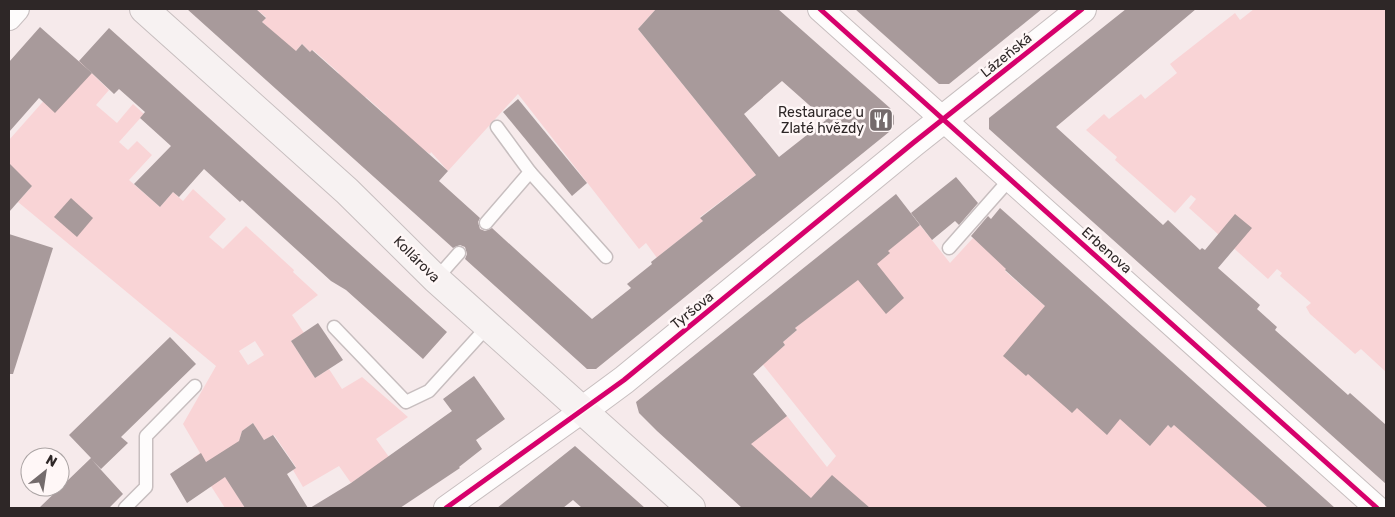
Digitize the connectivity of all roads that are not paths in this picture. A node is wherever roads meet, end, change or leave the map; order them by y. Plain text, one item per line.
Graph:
1 (17, 9) edge
2 (144, 9) edge
3 (820, 9) edge
4 (1082, 9) edge
5 (9, 18) edge
6 (943, 118) junction
7 (497, 127) dead end
8 (530, 172) junction
9 (1010, 179) junction
10 (486, 223) dead end
11 (949, 248) dead end
12 (459, 254) dead end
13 (606, 257) dead end
14 (436, 279) junction
15 (488, 326) junction
16 (334, 327) dead end
17 (195, 386) dead end
18 (582, 411) junction
19 (124, 508) edge
20 (446, 508) edge
21 (690, 508) edge
22 (1377, 508) edge

1 - 5 street
2 - 14 main road, Kollárova
3 - 6 street, Erbenova
4 - 6 street, Lázeňská
6 - 9 street, Erbenova
6 - 18 street, Tyršova
7 - 8 lane
8 - 10 lane
8 - 13 lane
9 - 11 lane
9 - 22 street, Erbenova
12 - 14 lane
14 - 15 main road, Kollárova
15 - 16 lane
15 - 18 main road, Kollárova
17 - 19 lane
18 - 20 street, Tyršova
18 - 21 main road, Kollárova

